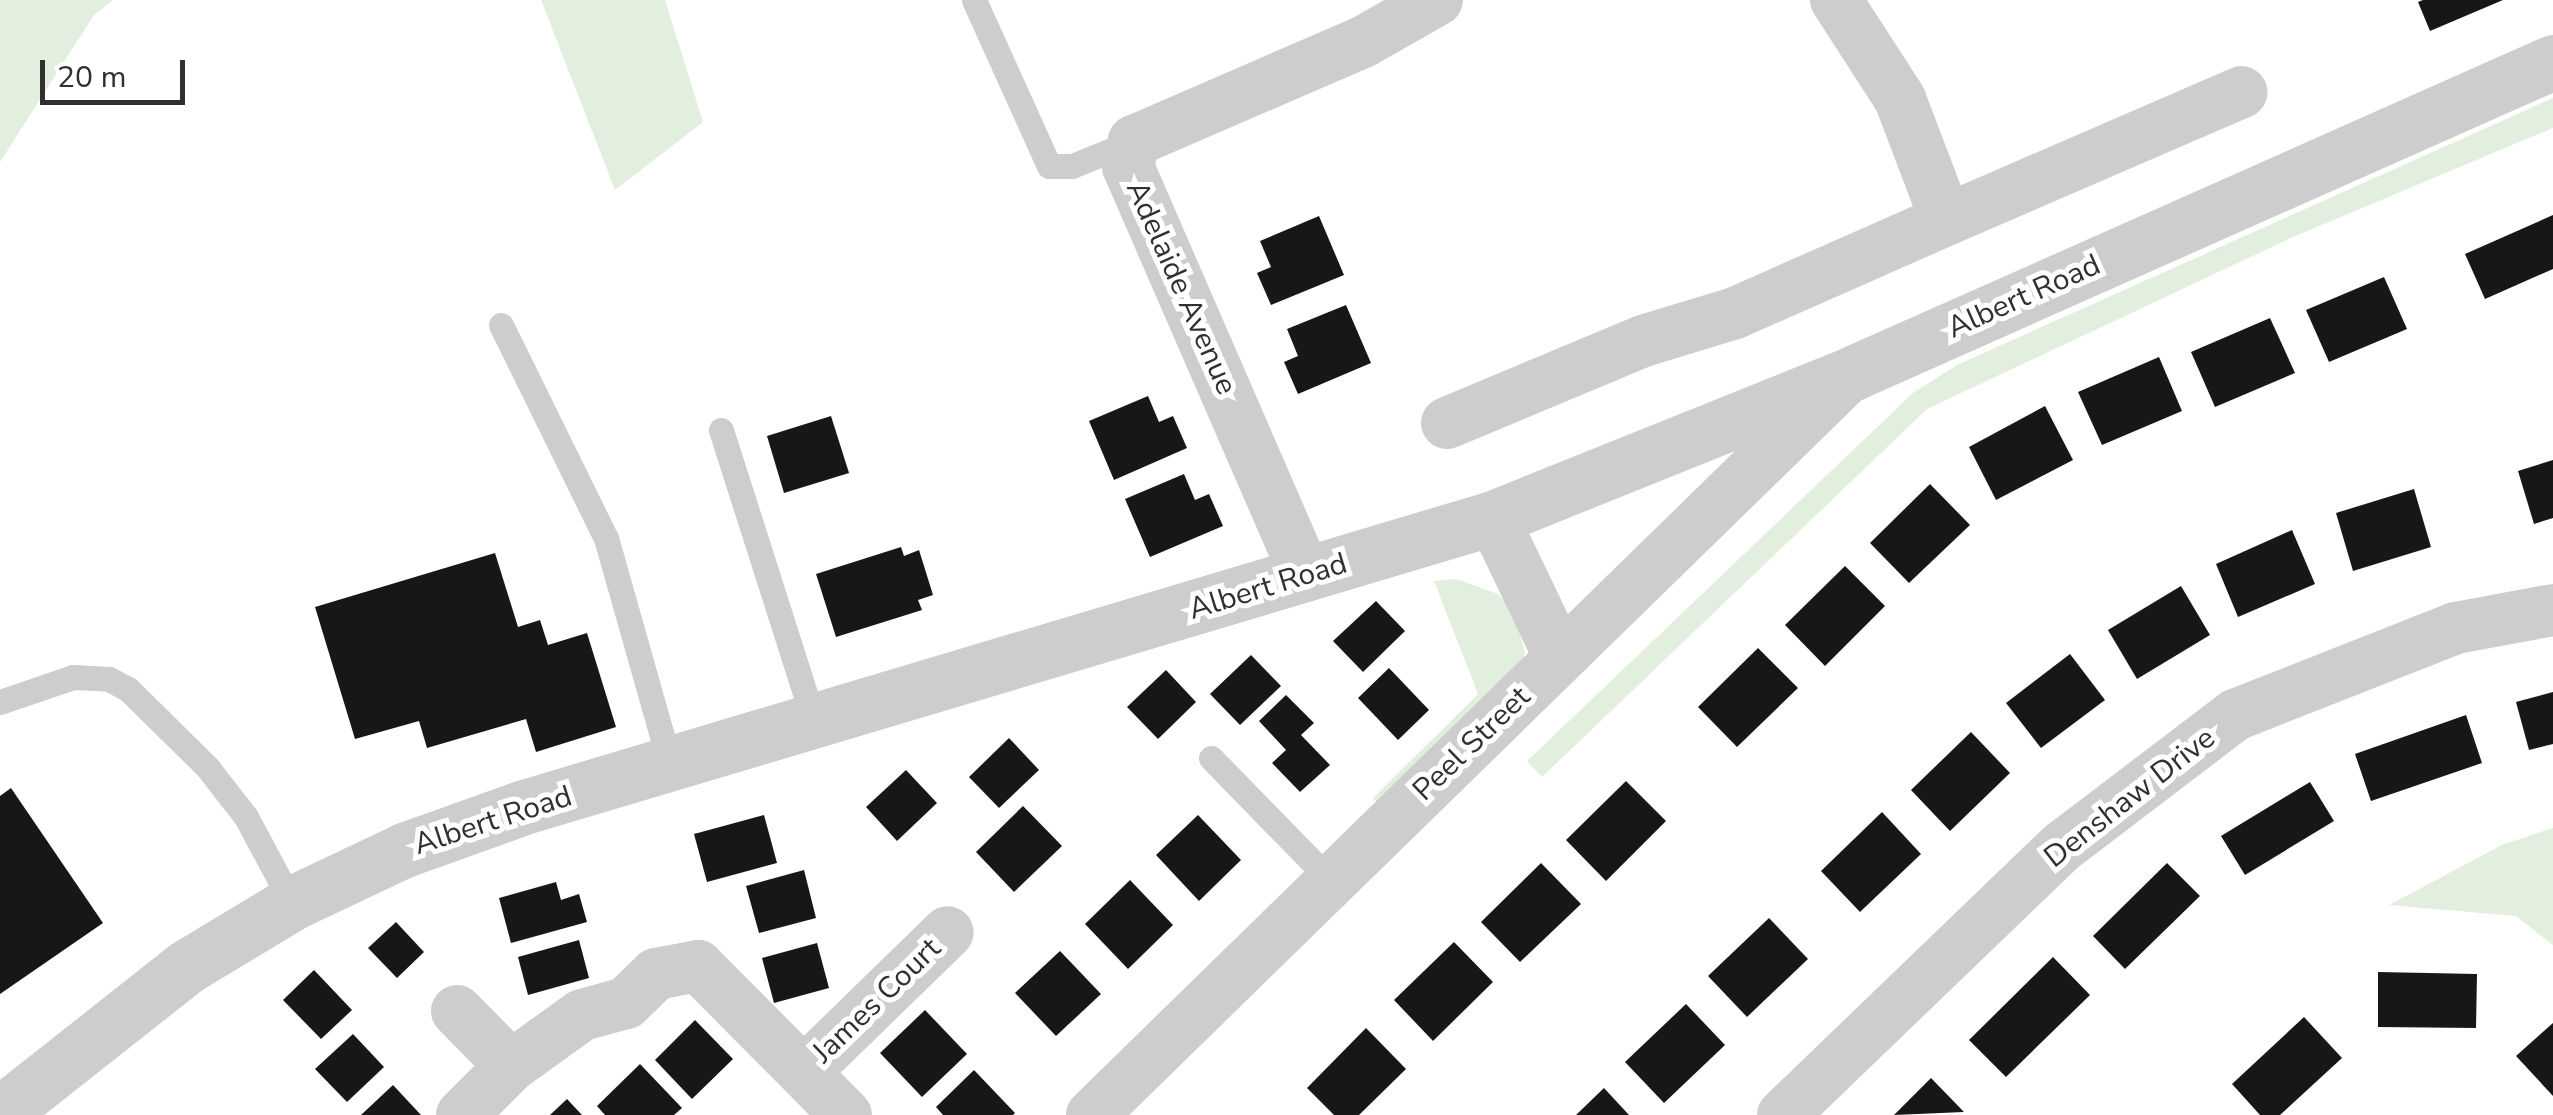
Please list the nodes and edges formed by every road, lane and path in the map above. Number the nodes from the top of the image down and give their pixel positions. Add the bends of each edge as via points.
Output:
1 (974, 0) edge
2 (1437, 0) edge
3 (1836, 0) edge
4 (1386, 13) edge
5 (2553, 62) edge
6 (2242, 92) dead end
7 (1134, 141) junction
8 (1946, 220) junction
9 (501, 324) dead end
10 (1853, 372) junction
11 (1447, 424) dead end
12 (721, 430) dead end
13 (1493, 518) junction
14 (1306, 576) junction
15 (2553, 610) edge
16 (1560, 658) junction
17 (0, 702) edge
18 (815, 725) junction
19 (1211, 758) dead end
20 (671, 767) junction
21 (1331, 881) junction
22 (292, 903) junction
23 (948, 932) dead end
24 (457, 1011) dead end
25 (511, 1066) junction
26 (806, 1071) junction
27 (0, 1114) edge
28 (462, 1115) edge
29 (846, 1115) edge
30 (1092, 1115) edge
31 (1783, 1115) edge

1 - 7 lane via 1048,166 1072,166
2 - 4 street, Adelaide Avenue
3 - 8 street via 1900,99
4 - 7 street, Adelaide Avenue
5 - 10 street, Albert Road
6 - 8 street
7 - 14 street, Adelaide Avenue via 1128,166
8 - 11 street via 1736,313 1642,341
9 - 20 lane via 606,538
10 - 13 street, Albert Road
10 - 16 street, Peel Street
12 - 18 lane
13 - 14 street, Albert Road
13 - 16 street
14 - 18 street, Albert Road
15 - 31 street, Denshaw Drive via 2456,628 2235,715 2063,846
16 - 21 street, Peel Street
17 - 22 lane via 73,677 109,679 128,689 208,768 246,817
18 - 20 street, Albert Road
19 - 21 lane
20 - 22 street, Albert Road via 421,844
21 - 30 street, Peel Street
22 - 27 street, Albert Road via 186,967
23 - 26 street, James Court
24 - 25 street
25 - 26 street via 582,1015 626,1003 656,974 698,966
25 - 28 street
26 - 29 street

